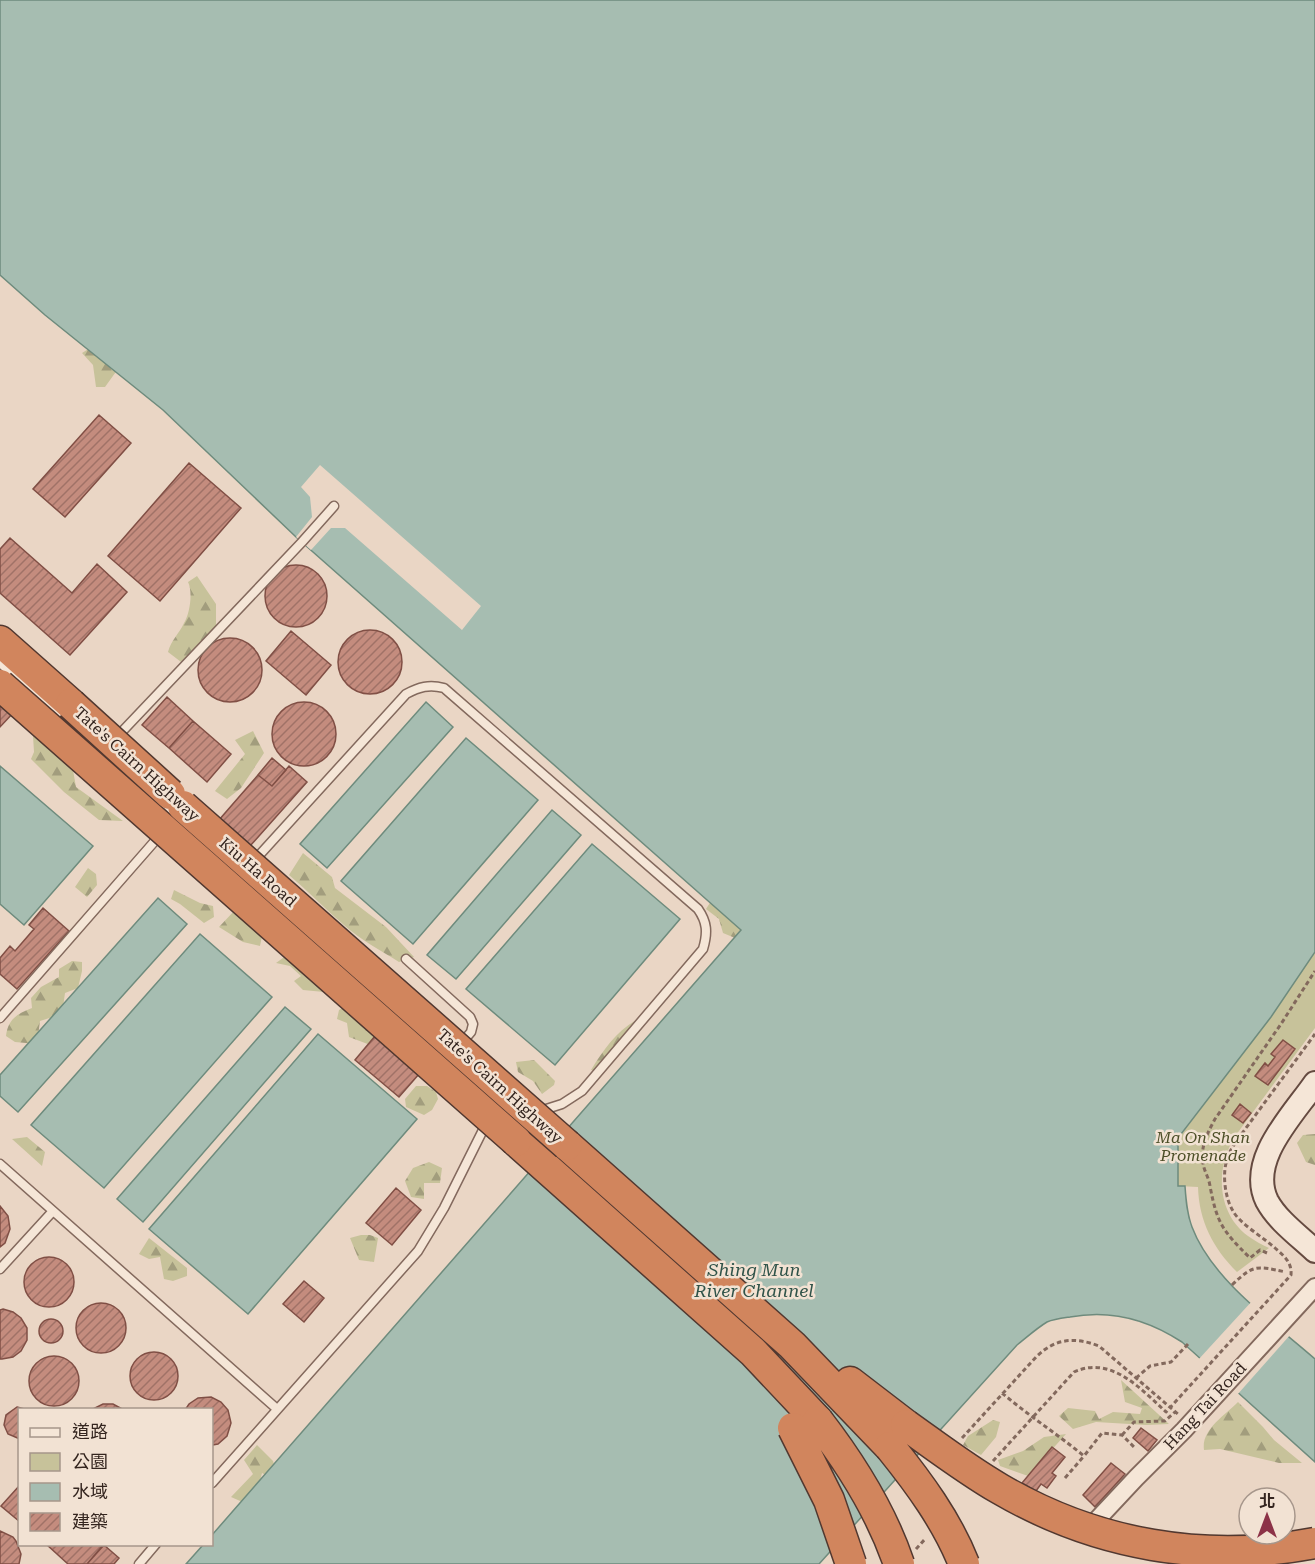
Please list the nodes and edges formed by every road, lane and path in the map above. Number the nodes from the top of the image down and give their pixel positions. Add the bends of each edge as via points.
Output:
1 (334, 506) dead end
2 (0, 640) edge
3 (0, 663) edge
4 (0, 685) edge
5 (102, 752) junction
6 (110, 759) dead end
7 (151, 796) dead end
8 (175, 818) junction
9 (191, 833) dead end
10 (240, 876) dead end
11 (406, 959) dead end
12 (1315, 971) edge
13 (0, 1018) edge
14 (448, 1059) dead end
15 (1315, 1083) edge
16 (510, 1108) dead end
17 (492, 1112) dead end
18 (0, 1164) edge
19 (53, 1211) junction
20 (1274, 1248) dead end
21 (1315, 1251) edge
22 (1267, 1253) dead end
23 (0, 1269) edge
24 (1286, 1272) dead end
25 (1232, 1285) dead end
26 (1315, 1287) edge
27 (769, 1325) junction
28 (723, 1326) junction
29 (1189, 1343) dead end
30 (1136, 1378) junction
31 (1002, 1393) junction
32 (1164, 1401) dead end
33 (1046, 1402) dead end
34 (277, 1409) junction
35 (1175, 1412) dead end
36 (1122, 1435) junction
37 (956, 1444) dead end
38 (1134, 1447) dead end
39 (1084, 1456) junction
40 (1065, 1478) dead end
41 (213, 1482) edge
42 (1093, 1524) dead end
43 (1315, 1543) edge
44 (155, 1546) edge
45 (139, 1564) edge
46 (851, 1564) edge
47 (900, 1564) edge
48 (964, 1564) edge

1 - 5 lane
2 - 27 highway, Tate's Cairn Highway, bridge
3 - 5 lane
4 - 28 highway, Tate's Cairn Highway, bridge
5 - 6 lane
7 - 8 lane
8 - 9 lane
8 - 13 lane
10 - 16 lane via 406,694 425,686 444,688 698,909 705,920 707,936 703,949 582,1091 542,1111
11 - 14 lane via 473,1024 471,1032
12 - 22 path via 1215,1119 1203,1149 1214,1209 1227,1236 1250,1258 1260,1250
15 - 21 street via 1270,1146 1261,1174 1268,1202 1276,1214
17 - 34 lane via 418,1251
18 - 19 lane
19 - 23 lane
19 - 34 lane
20 - 33 path, Hang Tai Road via 1286,1258 1291,1275 1166,1412 1134,1383 1091,1366 1074,1372
24 - 25 path via 1261,1267 1248,1270
26 - 42 street, Hang Tai Road
27 - 43 highway, bridge via 976,1475 1071,1524 1138,1544 1194,1552 1249,1552
27 - 48 highway, Tate's Cairn Highway, bridge via 890,1447 938,1513
28 - 46 highway, bridge via 800,1441 829,1500
28 - 47 highway, Tate's Cairn Highway, bridge via 810,1412 839,1449 861,1481
29 - 30 path via 1171,1362 1150,1366
30 - 31 path via 1099,1346 1061,1341 1046,1347
30 - 32 path
31 - 37 path
31 - 39 path
34 - 41 lane
35 - 36 path via 1165,1421 1134,1422
36 - 38 path
36 - 39 path via 1102,1433
39 - 40 path
44 - 45 lane

